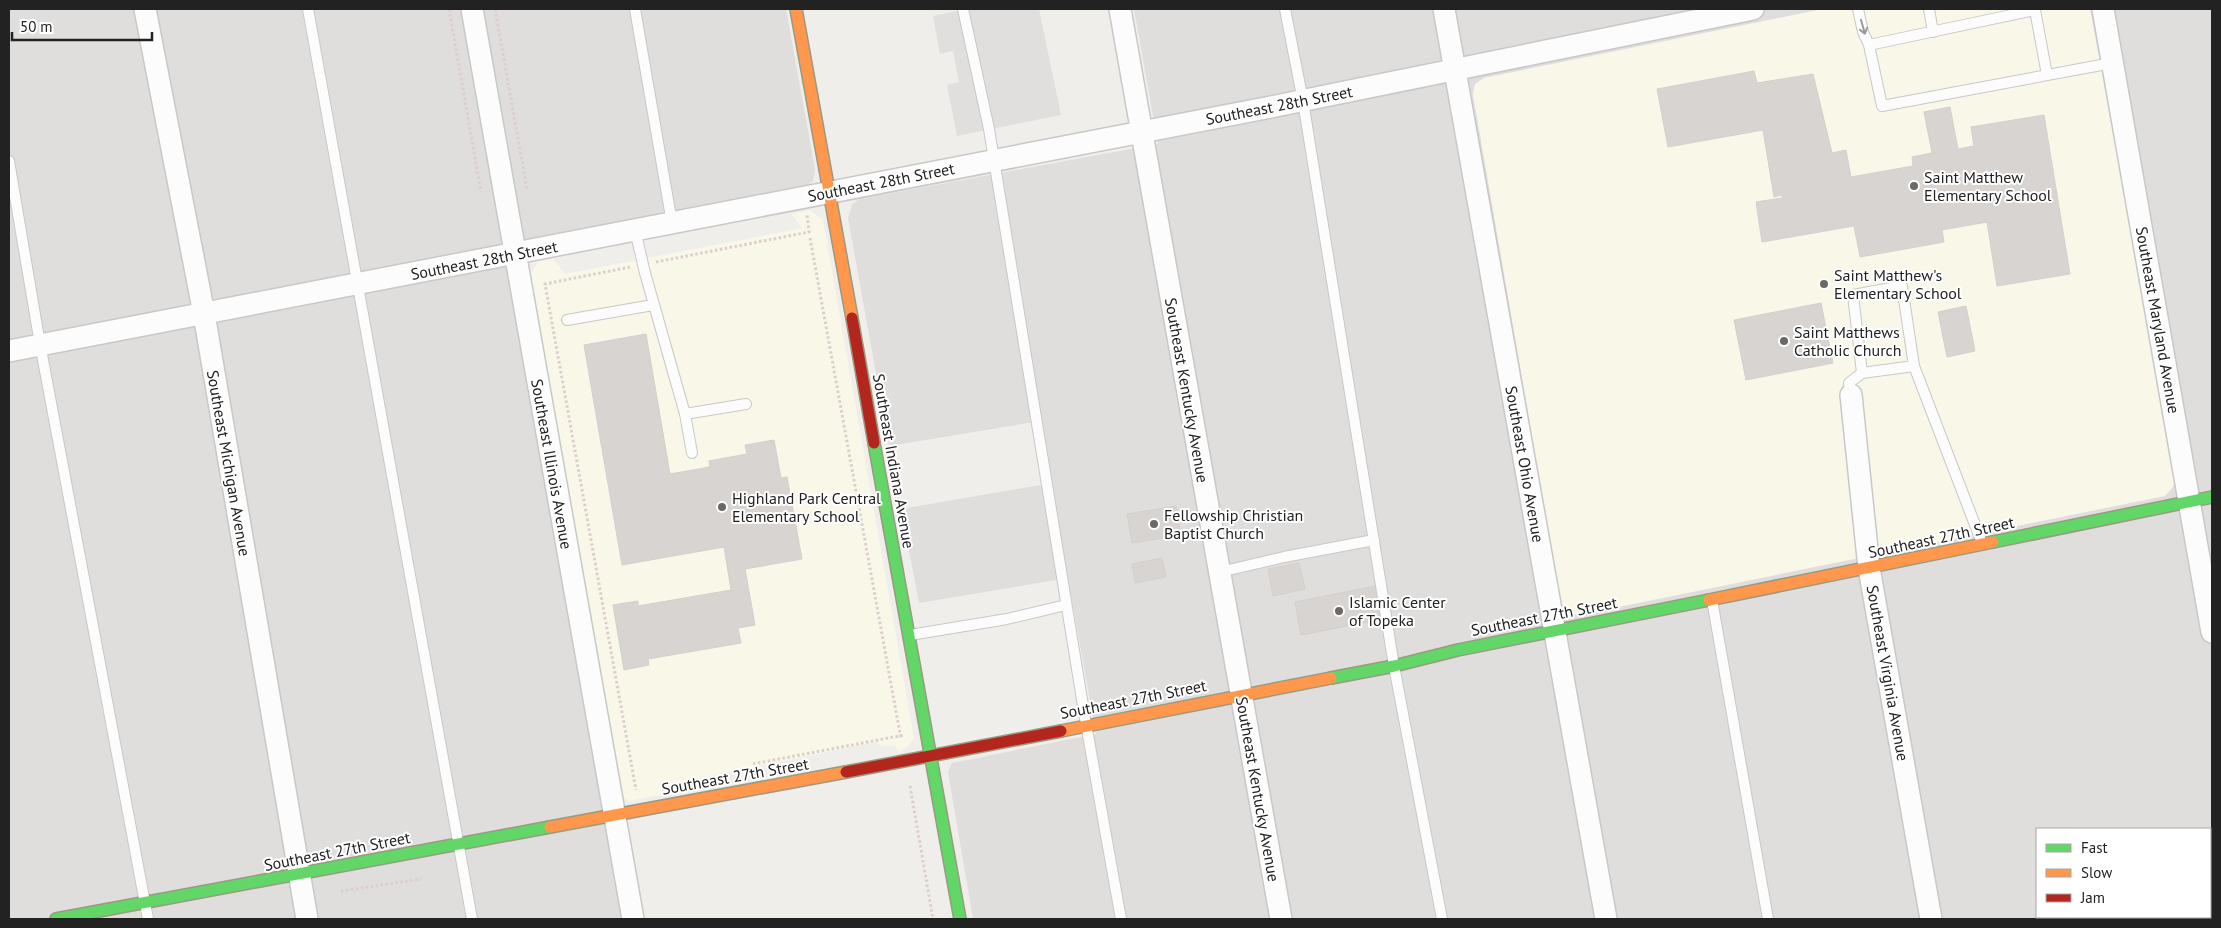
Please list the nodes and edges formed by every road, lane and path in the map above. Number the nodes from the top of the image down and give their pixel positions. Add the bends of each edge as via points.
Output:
1 (144, 9) edge
2 (308, 9) edge
3 (449, 9) edge
4 (472, 9) edge
5 (495, 9) edge
6 (635, 9) edge
7 (796, 9) edge
8 (963, 9) edge
9 (1120, 9) edge
10 (1285, 9) edge
11 (1444, 9) edge
12 (1753, 9) edge
13 (1858, 9) edge
14 (1928, 9) edge
15 (2103, 9) edge
16 (1933, 32) junction
17 (1870, 44) junction
18 (2112, 63) junction
19 (1455, 70) junction
20 (2047, 75) junction
21 (1303, 101) junction
22 (1141, 132) junction
23 (9, 161) edge
24 (993, 161) junction
25 (527, 189) dead end
26 (481, 192) dead end
27 (829, 192) junction
28 (804, 197) junction
29 (672, 223) junction
30 (635, 230) junction
31 (810, 238) dead end
32 (515, 254) junction
33 (643, 264) junction
34 (358, 284) junction
35 (653, 305) junction
36 (204, 314) junction
37 (567, 320) dead end
38 (40, 344) junction
39 (9, 351) edge
40 (1914, 366) junction
41 (1862, 373) junction
42 (1851, 395) joint
43 (746, 404) dead end
44 (685, 414) junction
45 (692, 453) dead end
46 (2212, 496) edge
47 (2189, 502) junction
48 (1374, 540) junction
49 (1983, 544) junction
50 (1869, 568) junction
51 (1220, 572) junction
52 (1712, 600) junction
53 (1066, 605) junction
54 (1555, 631) junction
55 (2212, 632) edge
56 (909, 636) junction
57 (1394, 666) junction
58 (1242, 695) junction
59 (1086, 724) junction
60 (901, 736) dead end
61 (932, 756) junction
62 (910, 786) dead end
63 (638, 810) junction
64 (615, 814) junction
65 (460, 844) junction
66 (300, 874) junction
67 (145, 903) junction
68 (56, 919) edge
69 (148, 919) edge
70 (307, 919) edge
71 (472, 919) edge
72 (633, 919) edge
73 (933, 919) edge
74 (960, 919) edge
75 (1121, 919) edge
76 (1281, 919) edge
77 (1442, 919) edge
78 (1606, 919) edge
79 (1768, 919) edge
80 (1931, 919) edge

1 - 36 street, Southeast Michigan Avenue
2 - 34 lane
3 - 26 path
4 - 32 street, Southeast Illinois Avenue
5 - 25 path
6 - 29 lane
7 - 27 street, Southeast Indiana Avenue
8 - 24 lane
9 - 22 street, Southeast Kentucky Avenue
10 - 21 lane
11 - 19 street, Southeast Ohio Avenue
12 - 19 street, Southeast 28th Street
13 -> 17 lane via 1863,32
14 - 16 lane
15 - 18 street, Southeast Maryland Avenue
16 - 17 lane
16 - 20 lane via 2034,10
17 - 20 lane via 1882,106
18 - 20 lane
18 - 47 street, Southeast Maryland Avenue
19 - 21 street, Southeast 28th Street
19 - 54 street, Southeast Ohio Avenue
21 - 22 street, Southeast 28th Street
21 - 48 lane
22 - 24 street, Southeast 28th Street
22 - 51 street, Southeast Kentucky Avenue
23 - 38 lane
24 - 27 street, Southeast 28th Street
24 - 53 lane
27 - 28 street, Southeast 28th Street
27 - 56 street, Southeast Indiana Avenue
28 - 29 street, Southeast 28th Street
28 - 33 path via 809,232
29 - 30 street, Southeast 28th Street
30 - 32 street, Southeast 28th Street
30 - 33 lane
31 - 60 path
32 - 34 street, Southeast 28th Street
32 - 64 street, Southeast Illinois Avenue
33 - 35 lane
33 - 63 path via 545,284
34 - 36 street, Southeast 28th Street
34 - 65 lane
35 - 37 lane
35 - 44 lane
36 - 38 street, Southeast 28th Street
36 - 66 street, Southeast Michigan Avenue
38 - 39 street, Southeast 28th Street
38 - 67 lane
40 - 41 lane
40 - 41 lane via 1902,286 1853,295
40 - 49 lane
41 - 42 lane via 1849,383
42 - 50 street, Southeast Virginia Avenue
43 - 44 lane
44 - 45 lane
46 - 47 street, Southeast 27th Street
47 - 49 street, Southeast 27th Street
47 - 55 street, Southeast Maryland Avenue
48 - 51 lane
48 - 57 lane
49 - 50 street, Southeast 27th Street
50 - 52 street, Southeast 27th Street
50 - 80 street, Southeast Virginia Avenue
51 - 58 street, Southeast Kentucky Avenue
52 - 54 street, Southeast 27th Street
52 - 79 lane
53 - 56 lane
53 - 59 lane
54 - 57 street, Southeast 27th Street
54 - 78 street, Southeast Ohio Avenue
56 - 61 street, Southeast Indiana Avenue
57 - 58 street, Southeast 27th Street
57 - 77 lane
58 - 59 street, Southeast 27th Street
58 - 76 street, Southeast Kentucky Avenue
59 - 61 street, Southeast 27th Street
59 - 75 lane
61 - 63 street, Southeast 27th Street
61 - 74 street, Southeast Indiana Avenue
62 - 73 path
63 - 64 street, Southeast 27th Street
64 - 65 street, Southeast 27th Street
64 - 72 street, Southeast Illinois Avenue
65 - 66 street, Southeast 27th Street
65 - 71 lane
66 - 67 street, Southeast 27th Street
66 - 70 street, Southeast Michigan Avenue
67 - 68 street, Southeast 27th Street
67 - 69 lane

